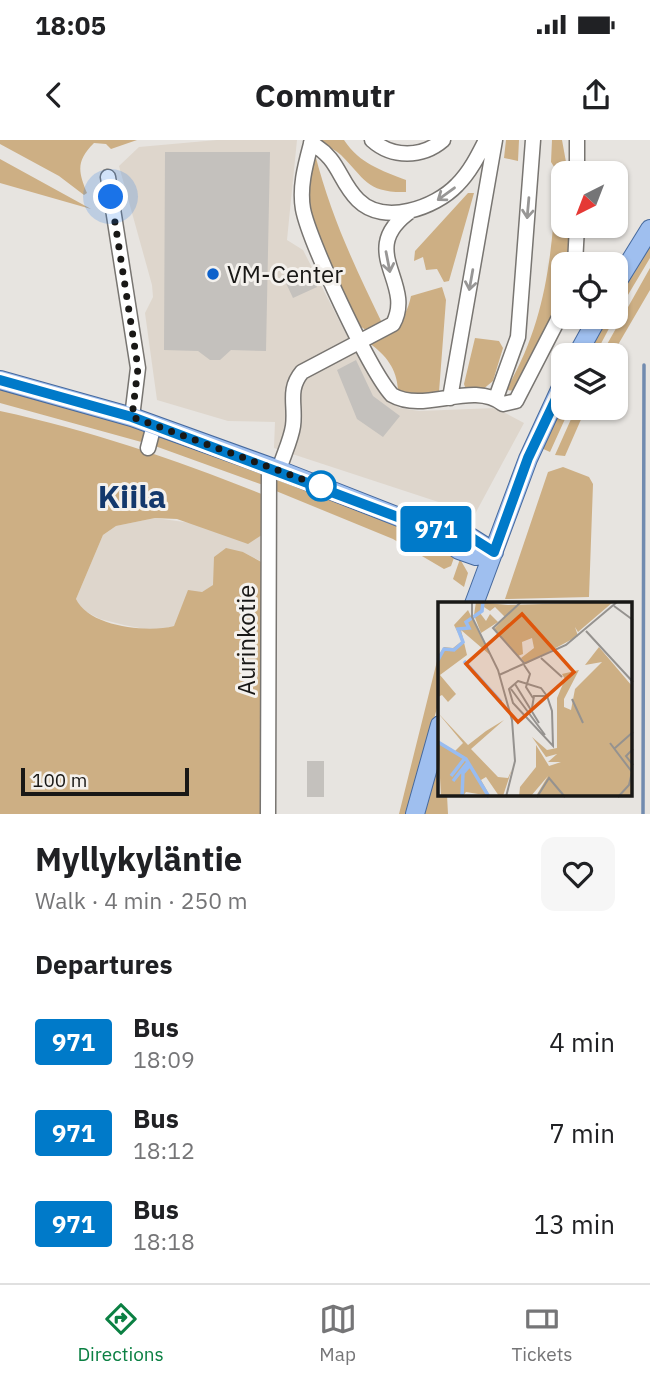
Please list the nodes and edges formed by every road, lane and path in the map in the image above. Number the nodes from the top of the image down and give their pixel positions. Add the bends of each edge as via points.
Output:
1 (372, 140) edge
2 (443, 140) edge
3 (486, 140) edge
4 (495, 140) edge
5 (534, 140) edge
6 (576, 140) edge
7 (315, 144) edge
8 (576, 161) edge
9 (108, 177) dead end
10 (412, 210) junction
11 (650, 229) edge
12 (628, 265) edge
13 (554, 329) edge
14 (360, 340) junction
15 (0, 380) edge
16 (450, 398) junction
17 (496, 398) junction
18 (551, 409) edge
19 (132, 417) junction
20 (154, 425) junction
21 (148, 448) dead end
22 (274, 468) junction
23 (494, 552) junction
24 (475, 602) edge
25 (438, 731) edge
26 (268, 814) edge
27 (415, 814) edge

1 - 2 street via 388,150 413,154
3 -> 10 street via 456,186 440,199
4 -> 16 street
5 -> 17 street via 518,337
6 - 8 street
7 - 10 street via 339,166 363,205 379,211
7 - 14 street via 303,181 306,222
9 - 19 street via 138,368
10 -> 14 street via 397,220 386,244 398,315 393,324
11 - 12 main road
13 - 17 street via 519,398 509,404
14 - 16 street via 392,395 411,402
14 - 22 street, Aurinkotie via 296,379 291,388 293,427
15 - 19 main road
16 - 17 street
18 - 23 main road
19 - 20 main road
20 - 21 street
20 - 22 main road
22 - 23 main road via 427,528 459,550 476,556
22 - 26 street, Aurinkotie
23 - 24 main road
25 - 27 main road

